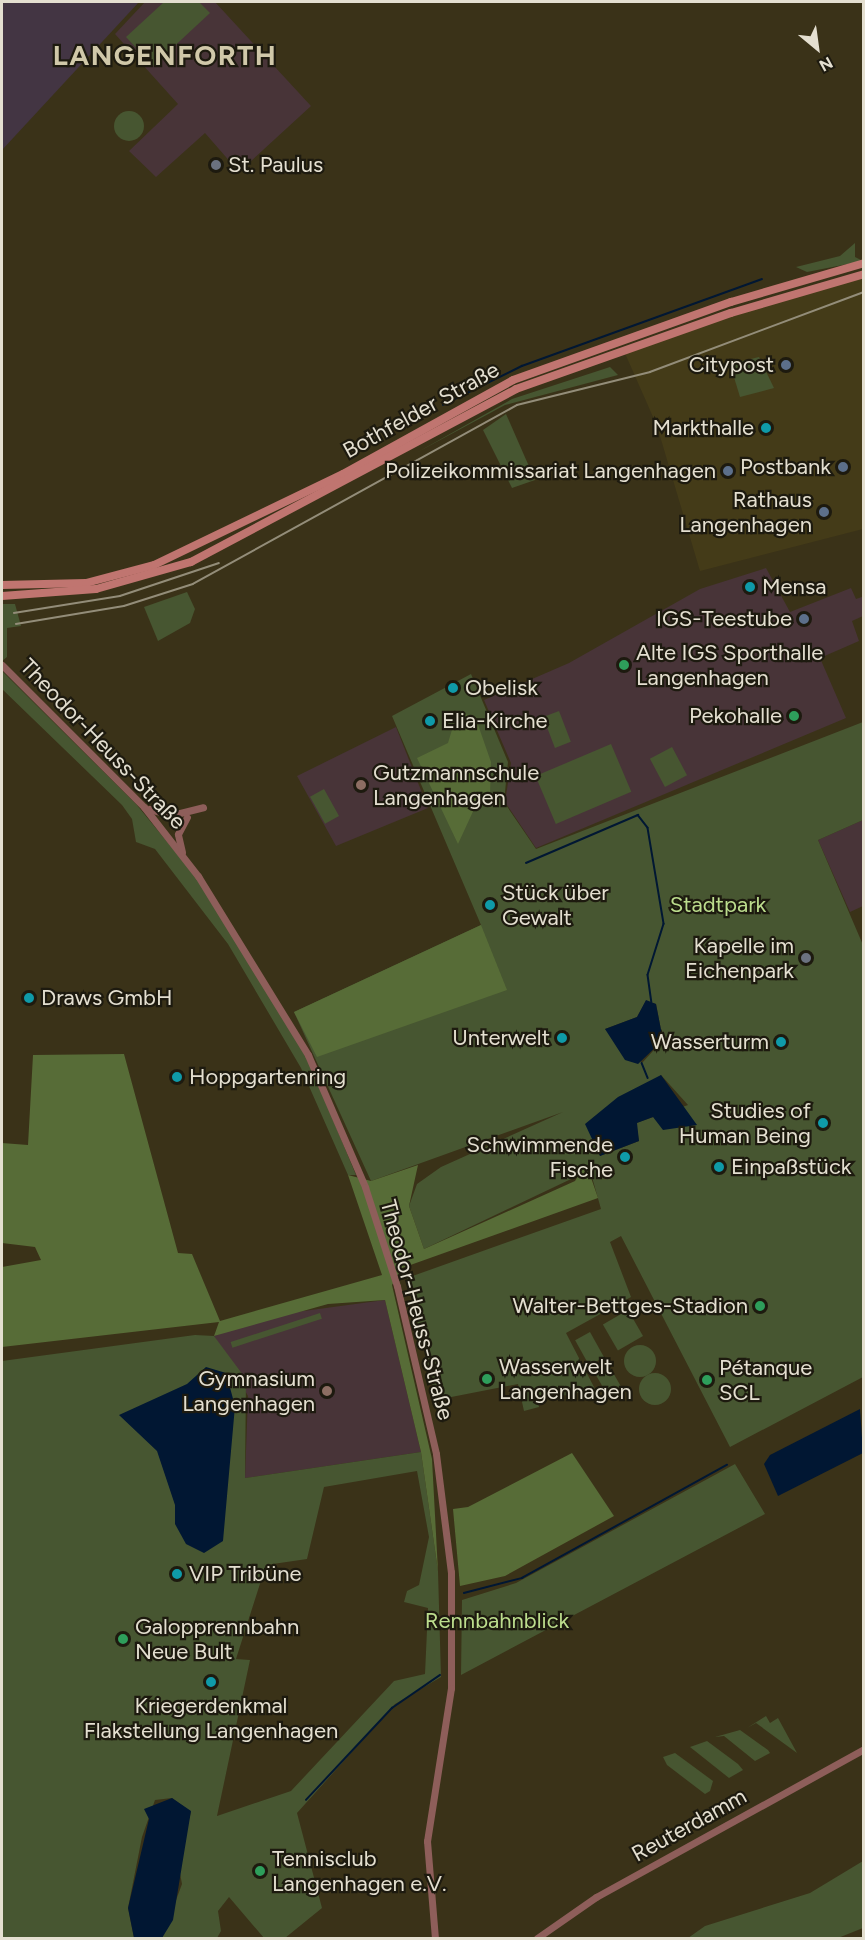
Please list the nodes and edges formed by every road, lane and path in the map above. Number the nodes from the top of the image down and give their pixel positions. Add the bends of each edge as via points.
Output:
1 (864, 263) edge
2 (864, 274) edge
3 (2, 585) edge
4 (2, 596) edge
5 (2, 664) edge
6 (144, 807) junction
7 (203, 807) dead end
8 (187, 817) dead end
9 (182, 854) junction
10 (864, 1749) edge
11 (435, 1938) edge
12 (537, 1938) edge

1 - 3 main road, Bothfelder Straße via 754,295 513,380 343,474 154,565 86,583
2 - 4 main road, Bothfelder Straße via 731,313 516,389 191,562 96,589
5 - 6 street, Theodor-Heuss-Straße
6 - 7 street via 166,815
6 - 9 street, Theodor-Heuss-Straße
8 - 9 street via 178,834
9 - 11 street, Theodor-Heuss-Straße via 260,969 320,1080 365,1187 411,1344 441,1478 455,1639 427,1841
10 - 12 street, Reuterdamm via 596,1897

